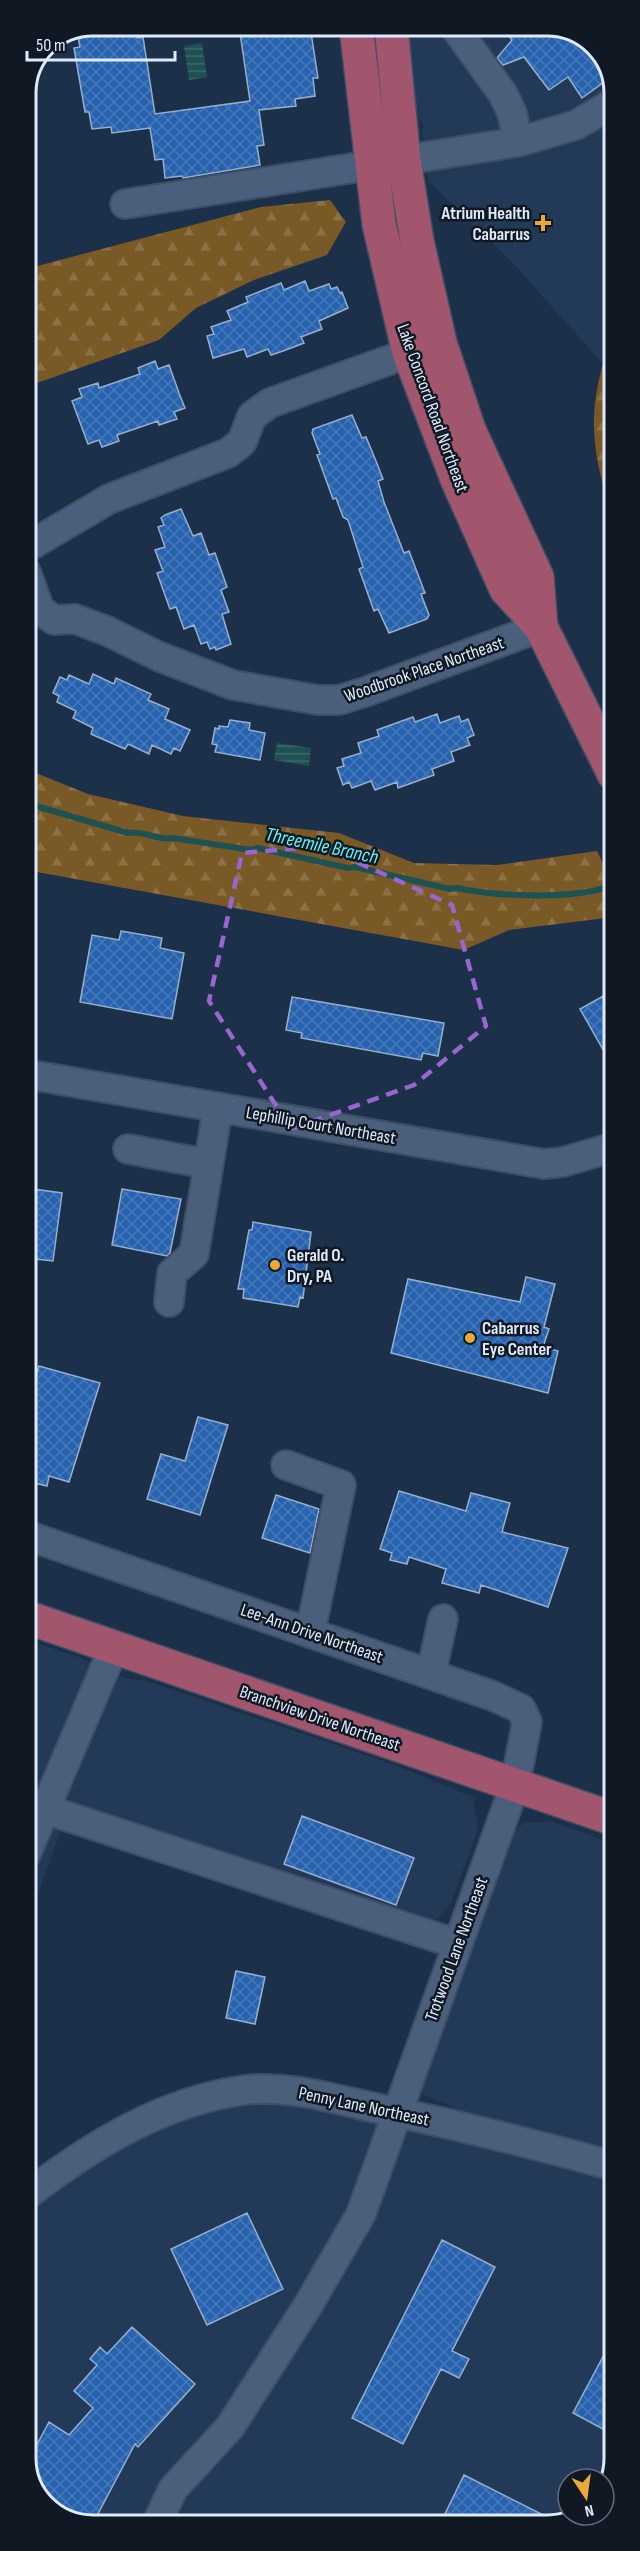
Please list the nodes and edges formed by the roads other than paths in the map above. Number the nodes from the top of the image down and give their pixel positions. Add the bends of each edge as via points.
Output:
1 (357, 36) edge
2 (392, 36) edge
3 (461, 36) edge
4 (604, 108) edge
5 (518, 142) junction
6 (404, 161) junction
7 (371, 166) junction
8 (125, 204) dead end
9 (409, 353) junction
10 (36, 543) edge
11 (36, 599) edge
12 (541, 627) junction
13 (604, 754) edge
14 (36, 1076) edge
15 (218, 1107) junction
16 (129, 1149) dead end
17 (604, 1150) edge
18 (208, 1164) junction
19 (169, 1302) dead end
20 (286, 1466) dead end
21 (36, 1539) edge
22 (443, 1619) dead end
23 (36, 1620) edge
24 (310, 1633) junction
25 (114, 1647) junction
26 (431, 1674) junction
27 (515, 1785) junction
28 (37, 1806) edge
29 (604, 1816) edge
30 (457, 1944) junction
31 (397, 2112) junction
32 (604, 2164) edge
33 (36, 2189) edge
34 (161, 2515) edge

1 - 7 main road, Lake Concord Road Northeast
2 - 6 main road, Lake Concord Road Northeast
3 - 5 street via 503,94
4 - 5 street via 576,125
5 - 6 street
6 - 7 street
6 - 12 main road, Lake Concord Road Northeast via 440,343 469,430 537,577
7 - 8 street
7 - 9 main road, Lake Concord Road Northeast via 387,266
9 - 10 street via 270,403 252,416 242,442 228,453 109,498
9 - 12 main road, Lake Concord Road Northeast via 457,479 506,589
11 - 12 street, Woodbrook Place Northeast via 40,610 54,620 75,619 233,686 318,700 339,700 365,692
12 - 13 main road, Lake Concord Road Northeast
14 - 15 street, Lephillip Court Northeast
15 - 17 street, Lephillip Court Northeast via 544,1164
15 - 18 street
16 - 18 street
18 - 19 street via 194,1254 172,1273
20 - 24 street via 341,1485
21 - 24 street, Lee-Ann Drive Northeast
22 - 26 street
23 - 25 main road, Branchview Drive Northeast
24 - 26 street, Lee-Ann Drive Northeast
25 - 27 main road, Branchview Drive Northeast
25 - 28 street
26 - 27 street, Lee-Ann Drive Northeast via 521,1709 527,1722
27 - 29 main road, Branchview Drive Northeast
27 - 30 street, Trotwood Lane Northeast
28 - 30 street
30 - 31 street, Trotwood Lane Northeast
31 - 32 street, Penny Lane Northeast
31 - 33 street, Penny Lane Northeast via 298,2091 247,2090 203,2098 163,2110 123,2130
31 - 34 street, Trotwood Lane Northeast via 361,2214 313,2297 230,2427 173,2489

